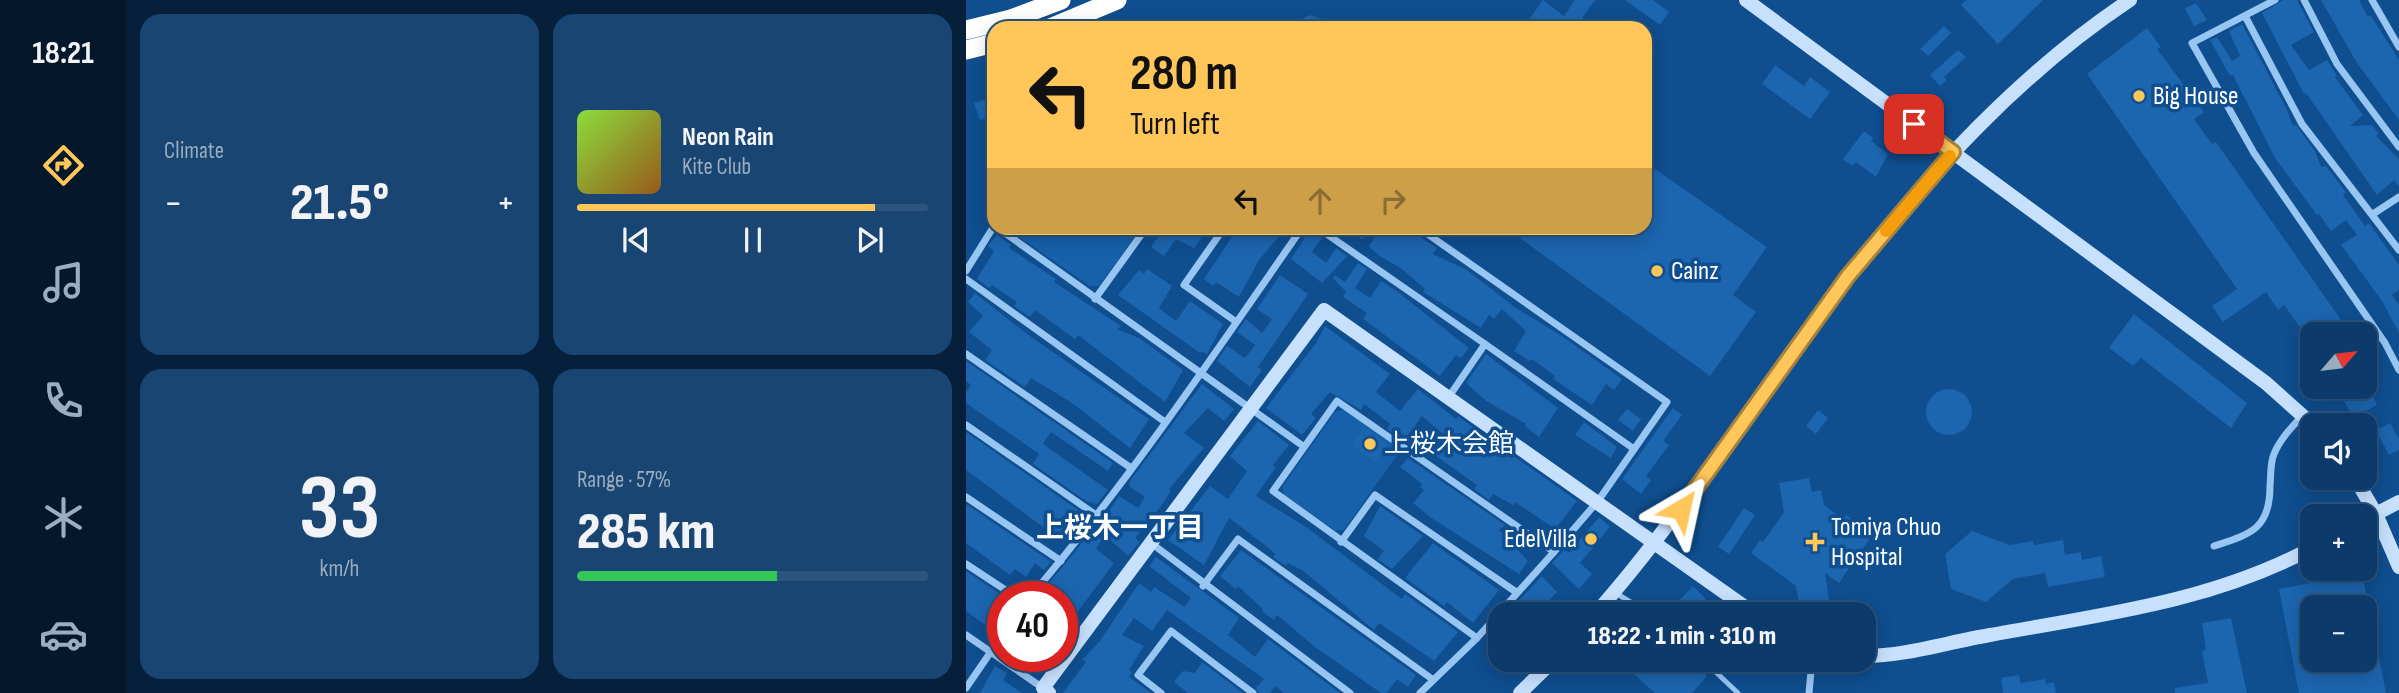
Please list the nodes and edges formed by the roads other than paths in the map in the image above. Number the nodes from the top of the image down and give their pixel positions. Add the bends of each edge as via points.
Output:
1 (1061, 0) edge
2 (1117, 0) edge
3 (1746, 0) edge
4 (2130, 0) edge
5 (2275, 0) edge
6 (2304, 0) edge
7 (2372, 0) edge
8 (2245, 16) junction
9 (1004, 21) edge
10 (1067, 21) edge
11 (987, 25) edge
12 (966, 30) edge
13 (987, 45) edge
14 (2399, 47) edge
15 (966, 50) edge
16 (2399, 147) edge
17 (1953, 152) junction
18 (2399, 197) edge
19 (2373, 214) junction
20 (991, 235) edge
21 (1007, 235) edge
22 (1141, 235) edge
23 (1219, 235) edge
24 (1297, 235) edge
25 (1328, 235) edge
26 (1429, 235) edge
27 (2399, 250) edge
28 (966, 271) edge
29 (966, 279) edge
30 (1095, 299) junction
31 (1235, 321) junction
32 (1485, 344) junction
33 (966, 354) edge
34 (2399, 370) edge
35 (1199, 373) junction
36 (1448, 398) junction
37 (1251, 408) junction
38 (2300, 413) edge
39 (1165, 422) junction
40 (966, 425) edge
41 (2300, 426) edge
42 (1303, 446) junction
43 (1634, 449) junction
44 (1131, 468) junction
45 (966, 497) edge
46 (1598, 500) junction
47 (2399, 502) edge
48 (2377, 513) edge
49 (1096, 515) junction
50 (2377, 529) edge
51 (1341, 542) junction
52 (1151, 543) junction
53 (1656, 544) junction
54 (2214, 546) dead end
55 (1554, 552) junction
56 (2300, 554) edge
57 (1061, 561) junction
58 (966, 564) edge
59 (2399, 567) edge
60 (992, 581) edge
61 (1044, 581) edge
62 (1203, 586) junction
63 (1516, 592) junction
64 (1614, 592) junction
65 (1605, 602) edge
66 (1630, 602) edge
67 (1738, 602) edge
68 (966, 635) edge
69 (1477, 638) junction
70 (987, 649) edge
71 (1876, 654) edge
72 (987, 656) edge
73 (1020, 672) edge
74 (1542, 672) edge
75 (1716, 672) edge
76 (1811, 672) edge
77 (1432, 679) junction
78 (966, 688) edge
79 (1046, 690) edge
80 (1161, 693) edge
81 (1253, 693) edge
82 (1350, 693) edge
83 (1420, 693) edge
84 (1520, 693) edge
85 (1738, 693) edge
86 (1809, 693) edge

1 - 9 highway
2 - 10 highway
3 - 17 street
4 - 17 street via 2062,49
5 - 8 street
6 - 16 street via 2337,64
7 - 14 street
8 - 19 street via 2302,124
8 - 34 street via 2192,43 2254,153
11 - 12 highway
13 - 15 highway
17 - 38 street via 2266,383
17 - 53 street via 1848,276
18 - 19 street
19 - 27 street
20 - 28 street
21 - 30 street
22 - 30 street
23 - 31 street via 1184,285
24 - 31 street
25 - 32 street
26 - 43 street via 1668,402
29 - 39 street
30 - 35 street
31 - 35 street
32 - 36 street
32 - 43 street
33 - 44 street
35 - 37 street
35 - 39 street
36 - 37 street via 1324,310
36 - 46 street
37 - 42 street
37 - 52 street
39 - 44 street
40 - 49 street
41 - 54 street via 2284,437 2273,456 2266,517 2255,530
42 - 51 street via 1273,491
42 - 55 street via 1337,401
43 - 46 street
44 - 49 street
45 - 57 street
46 - 53 street
46 - 55 street
47 - 48 street
49 - 57 street
50 - 59 street
51 - 63 street via 1375,495
51 - 69 street
52 - 62 street
52 - 79 street
53 - 64 street
53 - 67 street
55 - 63 street
56 - 71 street via 2241,581 2183,599
57 - 61 street
58 - 60 street
62 - 77 street via 1238,539
62 - 82 street
63 - 69 street
64 - 65 street
64 - 66 lane
68 - 70 street
69 - 77 street
72 - 78 street
73 - 79 street
74 - 84 street
75 - 85 lane
76 - 86 street
77 - 83 street
80 - 81 street via 1138,675 1171,631

